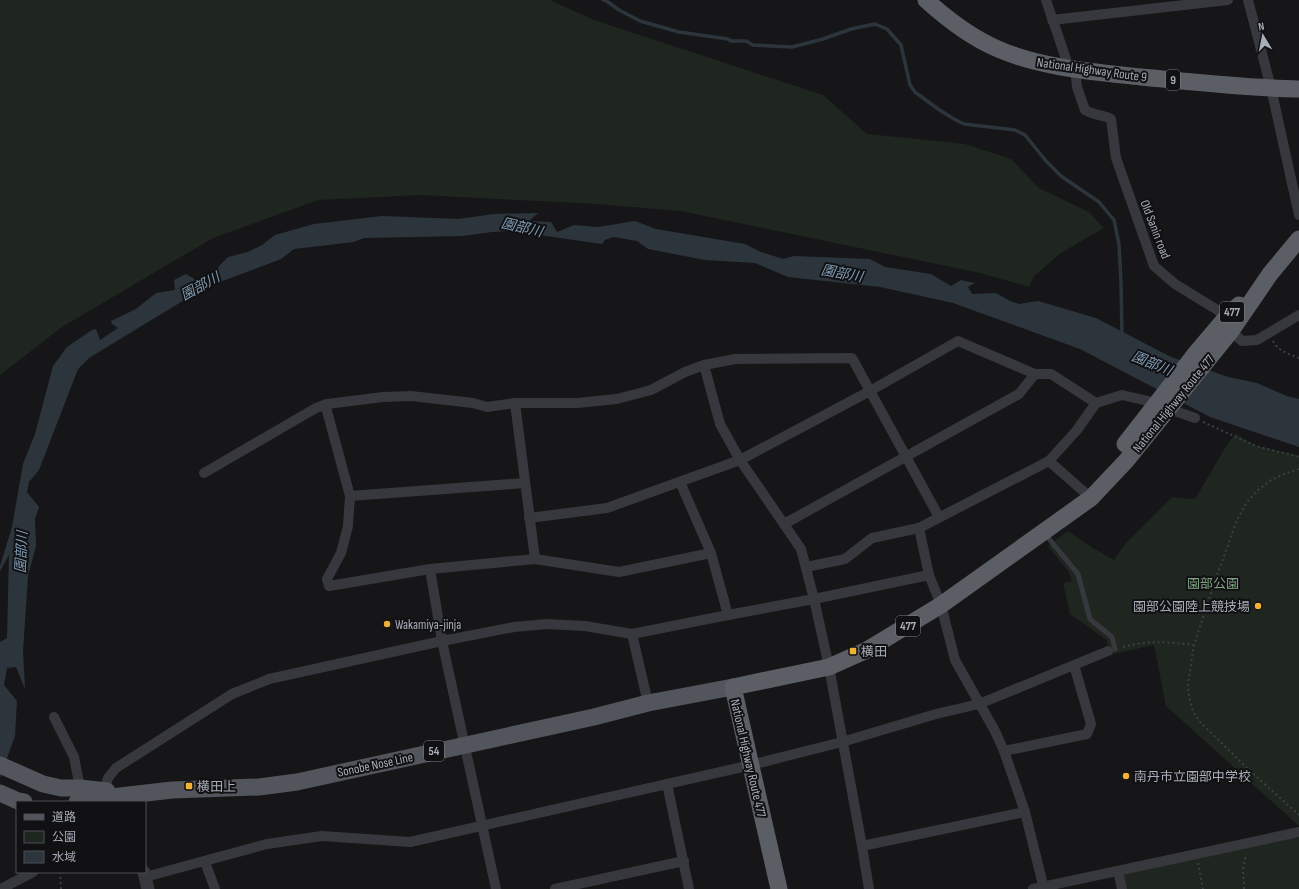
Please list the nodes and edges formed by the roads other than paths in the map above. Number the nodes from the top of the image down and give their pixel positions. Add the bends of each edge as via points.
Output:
1 (926, 0) edge
2 (1046, 0) edge
3 (1228, 0) edge
4 (1248, 0) edge
5 (1052, 20) junction
6 (1071, 68) junction
7 (1271, 88) junction
8 (1299, 89) edge
9 (1299, 215) edge
10 (1299, 240) edge
11 (1299, 315) edge
12 (1228, 325) junction
13 (704, 365) junction
14 (1035, 374) junction
15 (870, 391) junction
16 (516, 403) junction
17 (1096, 403) junction
18 (1165, 403) junction
19 (327, 404) junction
20 (1195, 418) road end
21 (906, 456) junction
22 (740, 460) junction
23 (1049, 461) junction
24 (204, 473) dead end
25 (680, 482) junction
26 (525, 483) junction
27 (350, 496) junction
28 (1088, 496) junction
29 (939, 517) junction
30 (529, 518) junction
31 (784, 524) junction
32 (919, 528) junction
33 (1043, 532) junction
34 (710, 552) junction
35 (535, 559) junction
36 (806, 566) junction
37 (430, 569) junction
38 (929, 575) junction
39 (814, 599) junction
40 (941, 605) junction
41 (728, 615) junction
42 (632, 634) junction
43 (442, 641) junction
44 (1112, 650) joint
45 (1074, 665) junction
46 (829, 667) junction
47 (733, 687) junction
48 (648, 703) junction
49 (979, 704) junction
50 (54, 717) dead end
51 (842, 742) junction
52 (464, 744) junction
53 (1004, 751) junction
54 (0, 765) edge
55 (751, 765) junction
56 (667, 784) junction
57 (0, 793) edge
58 (103, 794) junction
59 (79, 795) edge
60 (132, 798) edge
61 (21, 801) edge
62 (1026, 812) junction
63 (481, 825) junction
64 (1299, 832) edge
65 (862, 846) junction
66 (684, 861) junction
67 (205, 862) junction
68 (1118, 871) junction
69 (31, 873) edge
70 (146, 879) edge
71 (1044, 888) edge
72 (1, 889) edge
73 (215, 889) edge
74 (496, 889) edge
75 (555, 889) edge
76 (689, 889) edge
77 (779, 889) edge
78 (869, 889) edge
79 (1033, 889) edge
80 (1122, 889) edge

1 - 6 highway, National Highway Route 9 / 9 via 969,34 998,49 1030,60
2 - 5 street, Old Sanin road
3 - 5 street
4 - 7 street
5 - 6 street, Old Sanin road
6 - 7 highway, National Highway Route 9 / 9 via 1220,85
6 - 12 street, Old Sanin road via 1085,110 1111,119 1116,158 1154,266 1175,284 1219,312
7 - 8 highway, National Highway Route 9 / 9
7 - 9 street
10 - 12 highway, National Highway Route 477 / 477
11 - 12 street, Old Sanin road via 1257,340 1242,341
12 - 18 highway, National Highway Route 477 / 477
13 - 15 street via 735,359 852,358
13 - 16 street via 651,390 617,399 577,403
13 - 22 street via 720,424
14 - 15 street via 958,341
14 - 17 street via 1052,374
14 - 21 street via 1019,394
15 - 21 street
15 - 22 street
16 - 19 street via 487,407 473,402 411,396
16 - 26 street
17 - 18 street via 1122,395
17 - 23 street via 1077,430
18 - 20 street
18 - 28 highway, National Highway Route 477 / 477 via 1102,474
19 - 24 street
19 - 27 street via 326,411
21 - 29 street
21 - 31 street
22 - 25 street
22 - 31 street
23 - 28 street
23 - 29 street
25 - 30 street via 607,508
25 - 34 street
26 - 27 street
26 - 30 street
27 - 37 street via 348,526 341,552 327,579 329,586
28 - 33 highway, National Highway Route 477 / 477
29 - 32 street
30 - 35 street
31 - 36 street via 801,549
32 - 36 street via 872,538 845,560
32 - 38 street
33 - 40 highway, National Highway Route 477 / 477
33 - 44 lane via 1078,574 1090,619 1112,637
34 - 35 street via 619,572
34 - 41 street
35 - 37 street
36 - 39 street
37 - 43 street
38 - 39 street
38 - 40 street
39 - 41 street
39 - 46 street
40 - 46 highway, National Highway Route 477 / 477 via 867,650
40 - 49 street via 955,660
41 - 42 street
42 - 43 street via 585,626 547,624 514,627
42 - 48 street
43 - 52 street
43 - 58 street via 269,680 232,694 116,768 108,778
44 - 45 street
45 - 49 street
45 - 53 street via 1091,724 1087,734
46 - 47 highway, National Highway Route 477 / 477
46 - 51 street
47 - 48 main road, Sonobe Nose Line / 54
47 - 55 highway, National Highway Route 477
48 - 52 main road, Sonobe Nose Line / 54
49 - 51 street
49 - 53 street
50 - 59 street via 74,757
51 - 55 street
51 - 65 street
52 - 60 main road, Sonobe Nose Line / 54 via 297,782 259,787 172,790
52 - 63 street
53 - 62 street
54 - 59 main road, Sonobe Nose Line / 54 via 43,784
55 - 56 street
55 - 77 highway, National Highway Route 477
56 - 63 street
56 - 66 street
57 - 61 main road
58 - 59 main road, Sonobe Nose Line / 54
58 - 60 main road, Sonobe Nose Line / 54
62 - 65 street
62 - 71 street
63 - 67 street via 410,842 322,836 267,844
63 - 74 street
64 - 68 street
65 - 78 street
66 - 75 street
66 - 76 street
67 - 70 street
67 - 73 street
68 - 71 street
68 - 80 street
69 - 72 street
71 - 79 street

